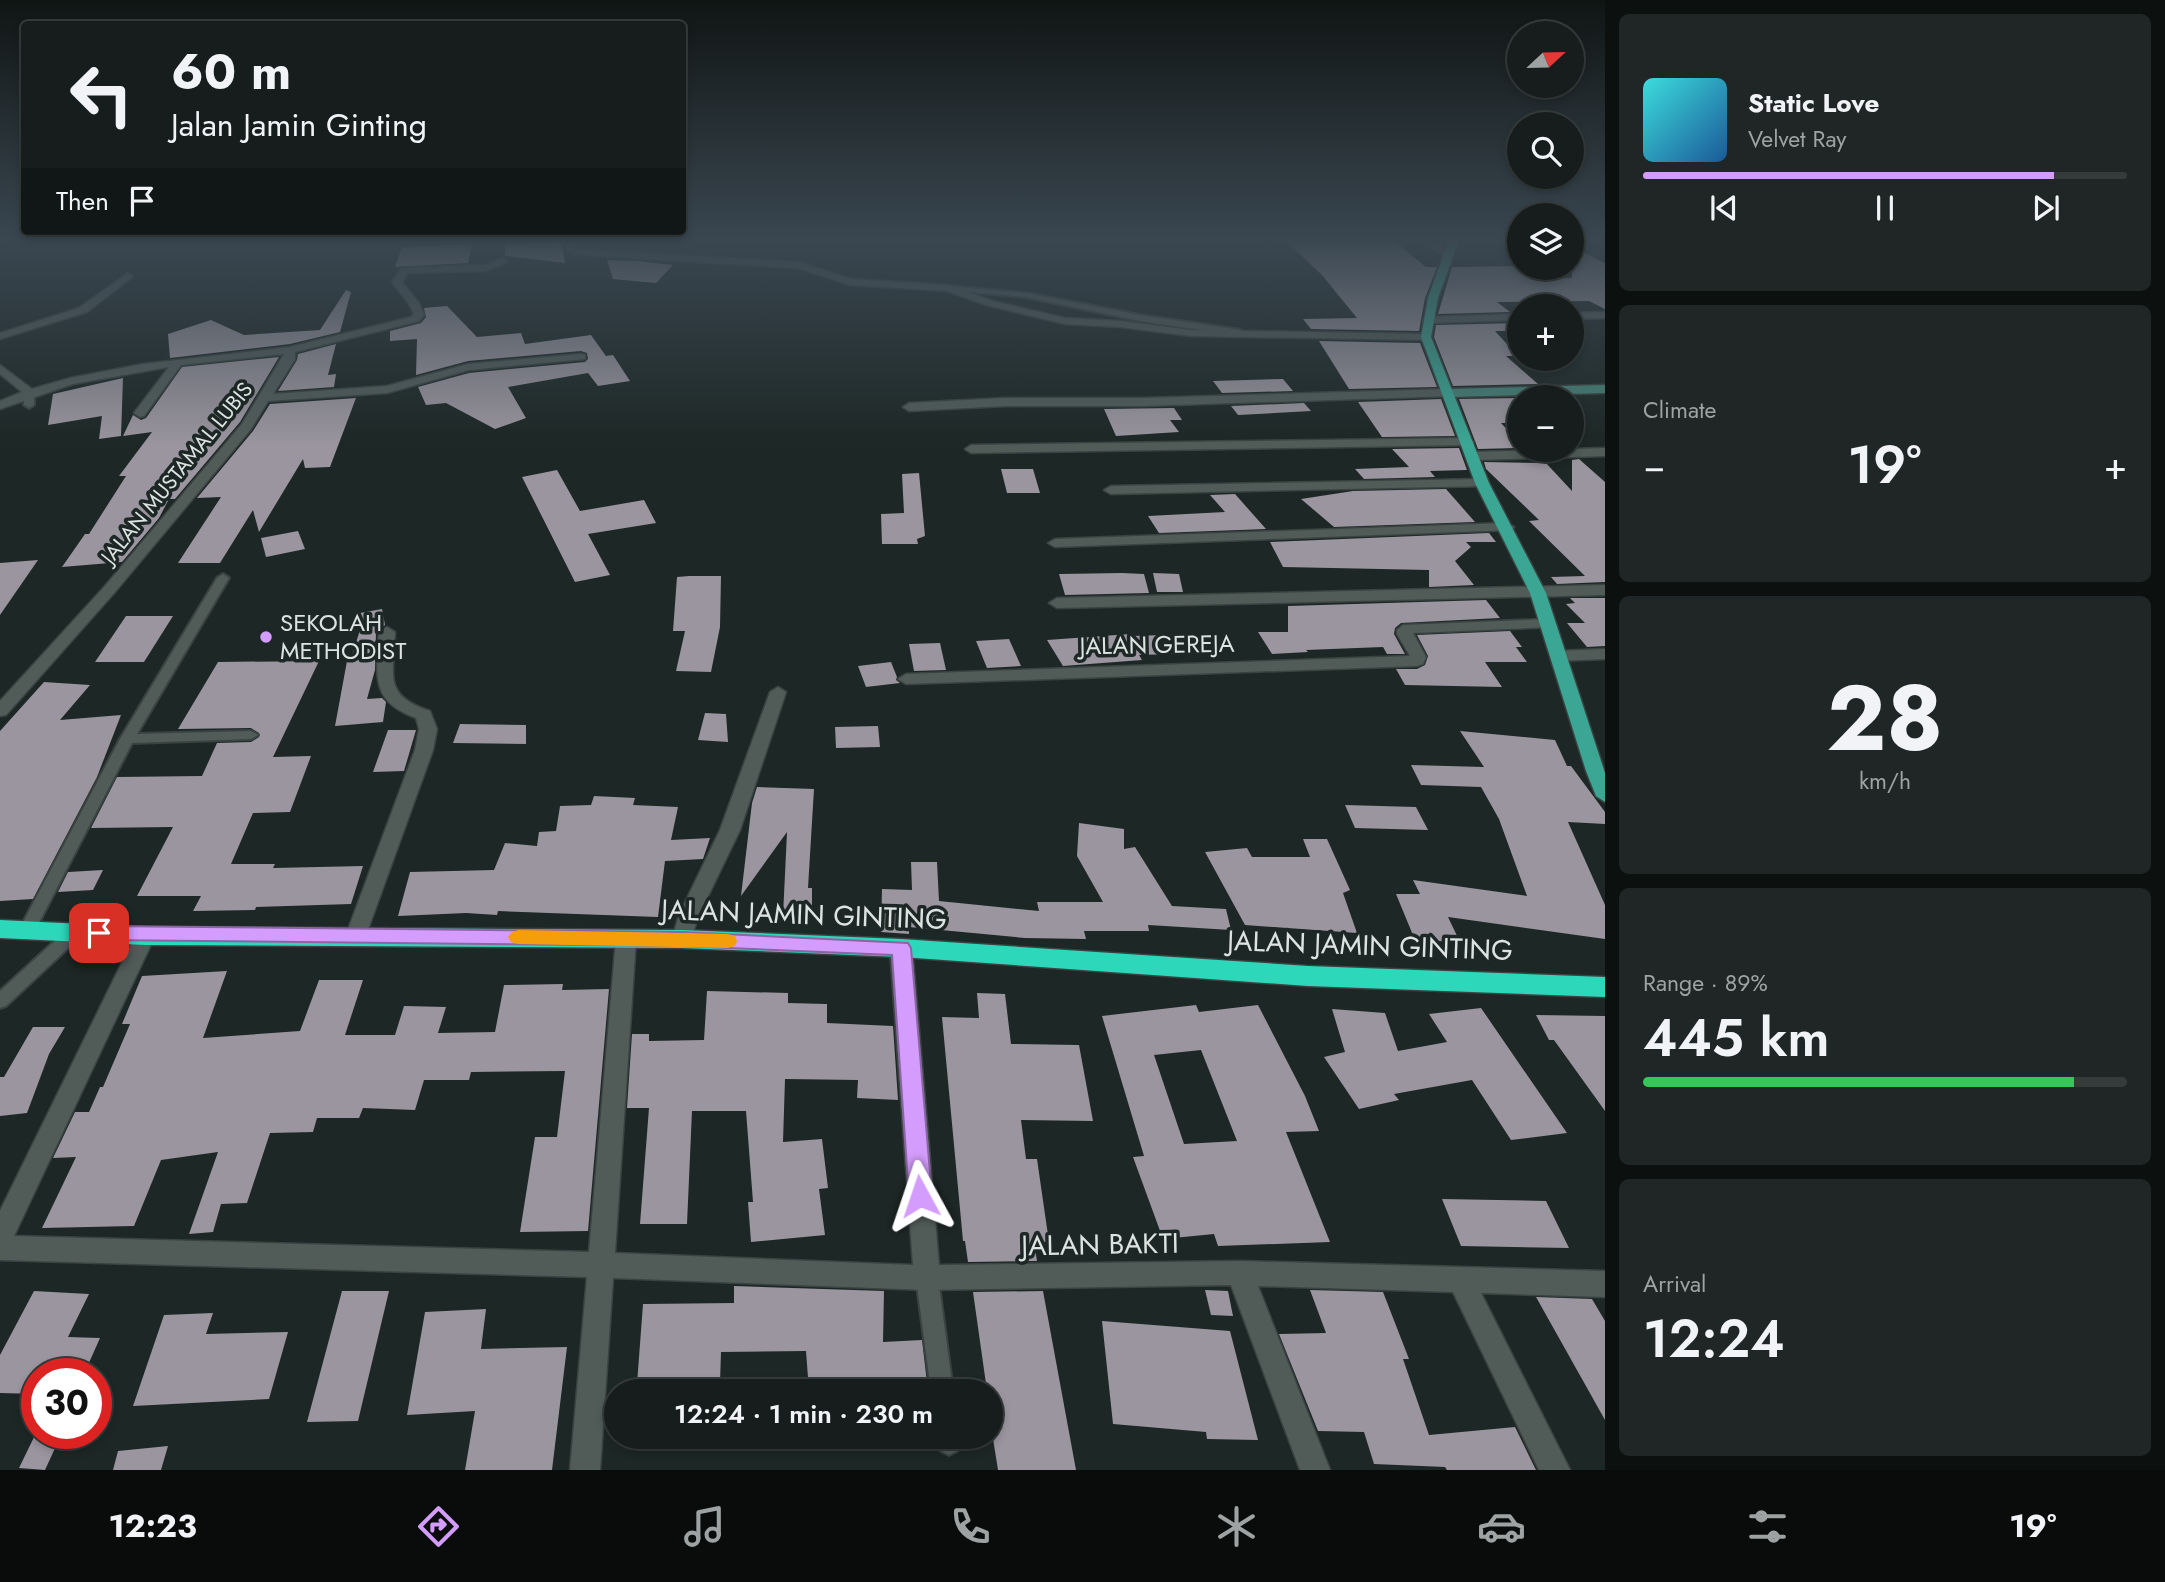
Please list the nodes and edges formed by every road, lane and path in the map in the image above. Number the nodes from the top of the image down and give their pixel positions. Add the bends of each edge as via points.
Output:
1 (85, 309) edge
2 (416, 309) edge
3 (1013, 309) edge
4 (1092, 309) edge
5 (1431, 309) edge
6 (1605, 315) edge
7 (1584, 316) edge
8 (1507, 317) edge
9 (1428, 320) junction
10 (1241, 333) junction
11 (0, 336) edge
12 (1426, 337) junction
13 (290, 351) junction
14 (581, 357) dead end
15 (178, 362) junction
16 (0, 368) edge
17 (1605, 389) edge
18 (1448, 393) junction
19 (267, 398) junction
20 (29, 399) junction
21 (0, 405) edge
22 (909, 407) dead end
23 (140, 414) dead end
24 (971, 449) dead end
25 (1470, 449) junction
26 (1605, 452) edge
27 (1482, 483) junction
28 (1111, 490) dead end
29 (1507, 527) junction
30 (1055, 543) dead end
31 (223, 578) dead end
32 (1605, 590) edge
33 (1538, 593) junction
34 (1057, 603) dead end
35 (1547, 624) junction
36 (387, 632) dead end
37 (1605, 654) edge
38 (1558, 656) junction
39 (905, 678) dead end
40 (778, 692) dead end
41 (0, 711) edge
42 (251, 735) dead end
43 (127, 739) junction
44 (1605, 796) edge
45 (0, 929) edge
46 (27, 930) junction
47 (75, 932) junction
48 (356, 935) junction
49 (145, 936) junction
50 (626, 939) junction
51 (682, 939) junction
52 (901, 948) junction
53 (1605, 987) edge
54 (0, 1001) edge
55 (0, 1238) edge
56 (0, 1248) edge
57 (600, 1265) junction
58 (1240, 1273) junction
59 (927, 1279) junction
60 (1461, 1280) junction
61 (1605, 1284) edge
62 (940, 1379) edge
63 (585, 1470) edge
64 (1315, 1470) edge
65 (1555, 1470) edge

1 - 11 street
2 - 13 street via 419,316 415,319
3 - 10 street via 1065,321
4 - 10 lane
5 - 9 main road
6 - 7 street
8 - 9 street
9 - 12 main road
10 - 12 street
12 - 18 main road
13 - 15 street, JALAN MUSTAMAL LUBIS
13 - 19 street, JALAN MUSTAMAL LUBIS
14 - 19 street via 468,367 387,389
15 - 20 street, JALAN MUSTAMAL LUBIS via 105,373
15 - 23 street
16 - 20 street
17 - 18 street
18 - 22 street via 1005,401
18 - 25 main road
19 - 41 street, JALAN MUSTAMAL LUBIS via 110,589
20 - 21 street, JALAN MUSTAMAL LUBIS
24 - 25 street
25 - 26 street
25 - 27 main road
27 - 28 street
27 - 29 main road
29 - 30 street
29 - 33 main road
31 - 43 lane
32 - 33 street
33 - 34 street
33 - 35 main road
35 - 38 main road
35 - 39 street, JALAN GEREJA via 1409,628 1405,635 1414,660
36 - 48 street via 390,694 397,703 424,715 428,729
37 - 38 street
38 - 44 main road
40 - 51 street via 730,830
42 - 43 lane
43 - 46 lane
45 - 46 highway, JALAN JAMIN GINTING
46 - 47 highway, JALAN JAMIN GINTING
47 - 49 highway, JALAN JAMIN GINTING
47 - 54 lane
48 - 49 highway, JALAN JAMIN GINTING
48 - 50 highway, JALAN JAMIN GINTING
49 - 55 street
50 - 51 highway, JALAN JAMIN GINTING
50 - 57 street
51 - 52 highway, JALAN JAMIN GINTING
52 - 53 highway, JALAN JAMIN GINTING via 1308,976
52 - 59 street
56 - 57 street, JALAN BAKTI
57 - 59 street, JALAN BAKTI
57 - 63 street
58 - 59 street, JALAN BAKTI
58 - 60 street, JALAN BAKTI
58 - 64 street
59 - 62 lane
60 - 61 street, JALAN BAKTI
60 - 65 street

